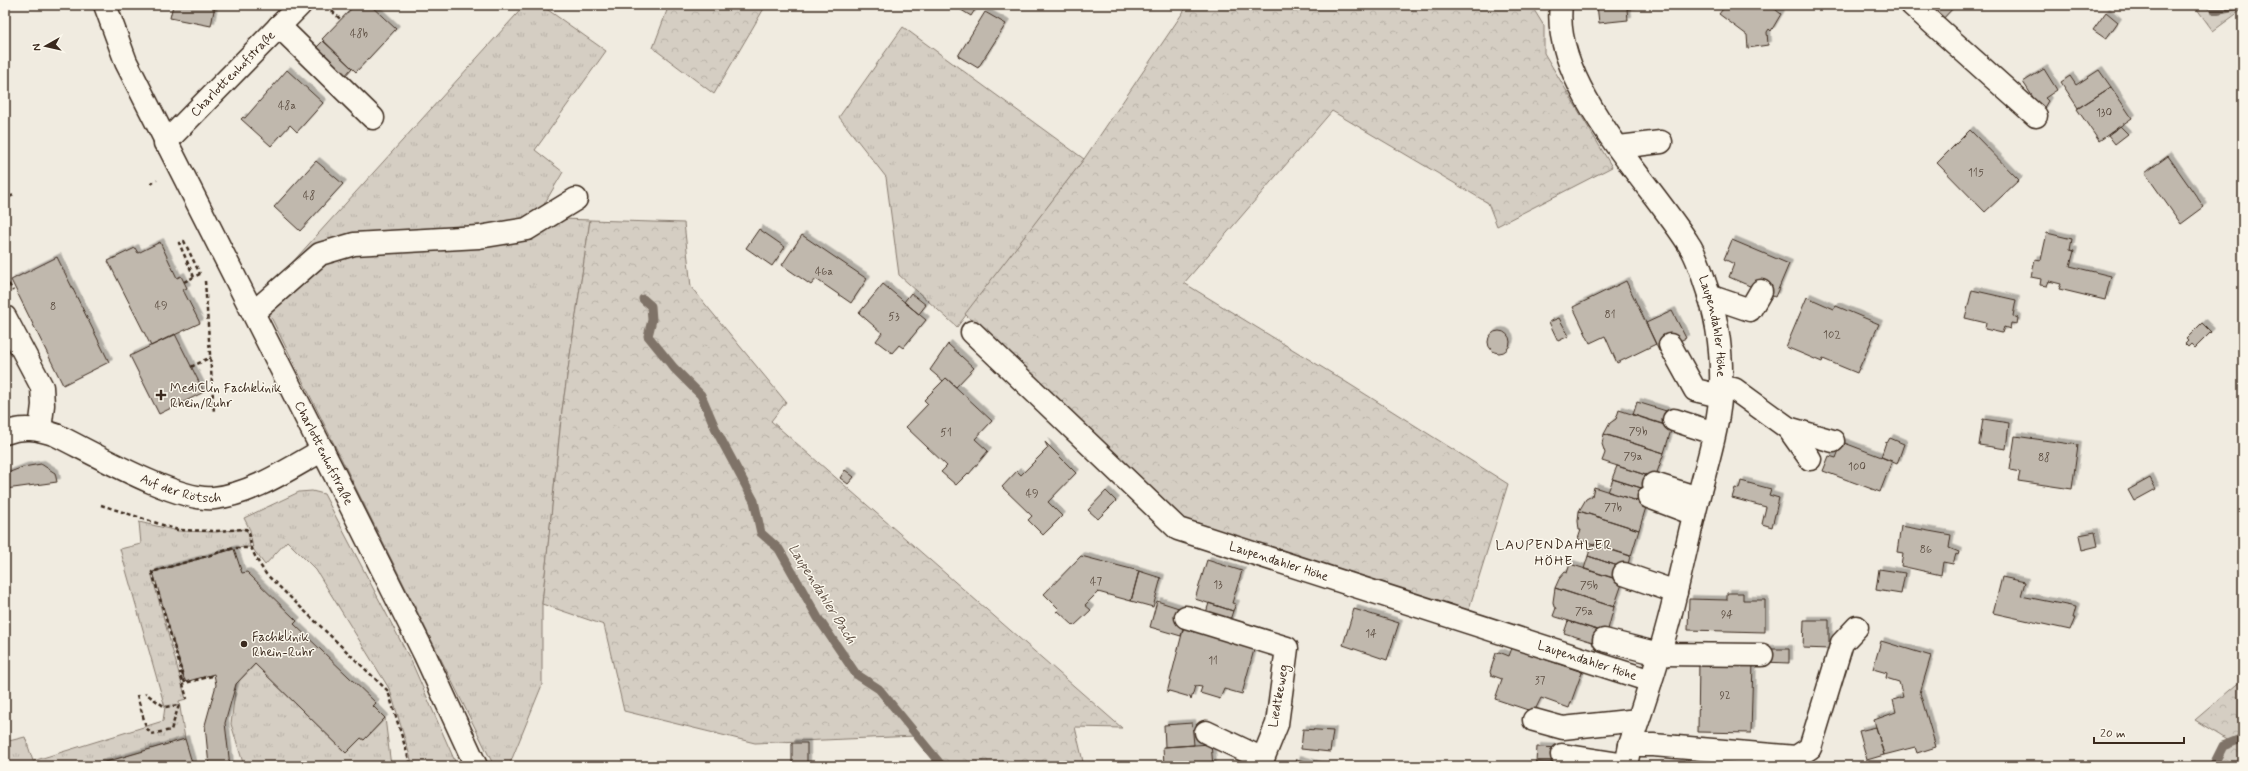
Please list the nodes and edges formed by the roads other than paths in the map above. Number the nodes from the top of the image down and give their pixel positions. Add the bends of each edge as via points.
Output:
1 (104, 5) edge
2 (300, 5) edge
3 (1561, 5) edge
4 (1912, 5) edge
5 (279, 26) junction
6 (2036, 116) dead end
7 (373, 118) dead end
8 (1661, 142) dead end
9 (165, 143) junction
10 (1619, 147) junction
11 (576, 200) dead end
12 (1761, 291) dead end
13 (1709, 296) junction
14 (254, 312) junction
15 (5, 317) edge
16 (972, 332) dead end
17 (1670, 345) dead end
18 (1720, 391) junction
19 (1674, 420) dead end
20 (1788, 428) junction
21 (40, 430) junction
22 (5, 433) edge
23 (1714, 433) junction
24 (1833, 441) dead end
25 (323, 450) junction
26 (1810, 459) dead end
27 (1651, 490) dead end
28 (1696, 506) junction
29 (1626, 568) dead end
30 (1678, 585) junction
31 (1186, 616) dead end
32 (1857, 627) dead end
33 (1604, 640) dead end
34 (1661, 647) junction
35 (1761, 648) dead end
36 (1651, 681) junction
37 (1534, 720) dead end
38 (1638, 720) junction
39 (1206, 732) dead end
40 (1562, 754) dead end
41 (1627, 759) edge
42 (1261, 762) edge
43 (476, 766) edge

1 - 9 street, Charlottenhofstraße via 126,62
2 - 5 street, Charlottenhofstraße
3 - 10 street, Laupendahler Höhe via 1561,38 1567,58 1598,119
4 - 6 street
5 - 7 street
5 - 9 street, Charlottenhofstraße
8 - 10 street
9 - 14 street, Charlottenhofstraße
10 - 13 street, Laupendahler Höhe via 1690,244
11 - 14 street via 527,229 479,237 354,244 320,254
12 - 13 street via 1750,310
13 - 18 street, Laupendahler Höhe via 1716,326
14 - 25 street, Charlottenhofstraße
15 - 21 street via 42,387
16 - 36 street, Laupendahler Höhe via 1178,529
17 - 18 street via 1695,390
18 - 20 street via 1734,389
18 - 23 street, Laupendahler Höhe
19 - 23 street
20 - 24 street
20 - 26 street
21 - 22 street, Auf der Rötsch via 28,429
21 - 25 street, Auf der Rötsch via 56,435 162,486 191,496 213,498 236,493 269,479
23 - 28 street, Laupendahler Höhe
25 - 43 street, Charlottenhofstraße via 424,653
27 - 28 street
28 - 30 street, Laupendahler Höhe
29 - 30 street
30 - 34 street, Laupendahler Höhe
31 - 42 street, Liedtkeweg via 1287,648 1276,724
32 - 41 street via 1842,643 1810,748 1796,757 1654,745
33 - 34 street
34 - 35 street
34 - 36 street, Laupendahler Höhe
36 - 38 street, Laupendahler Höhe
37 - 38 street via 1563,728
38 - 41 street, Laupendahler Höhe
39 - 42 street
40 - 41 street

